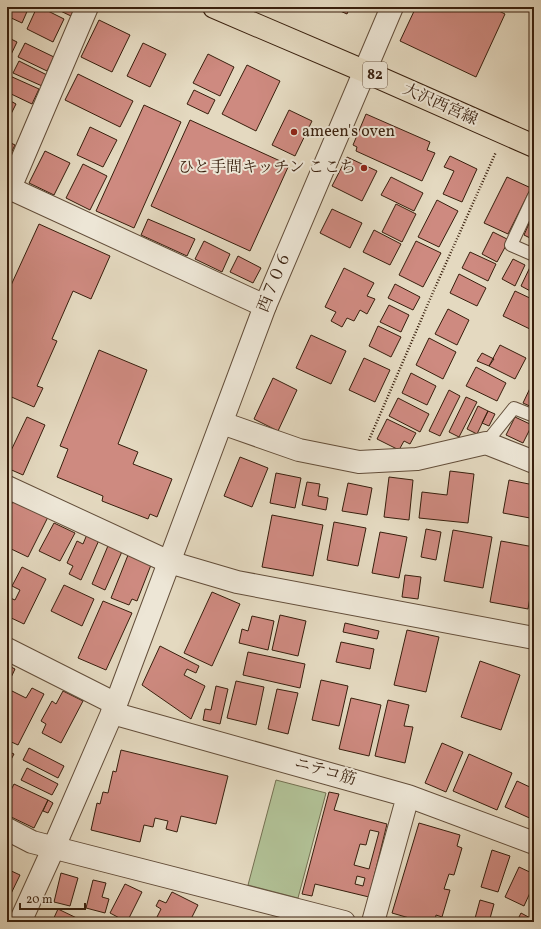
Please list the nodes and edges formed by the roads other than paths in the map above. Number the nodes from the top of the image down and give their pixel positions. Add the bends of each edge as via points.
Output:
1 (87, 7) edge
2 (214, 7) edge
3 (392, 7) edge
4 (364, 71) junction
5 (534, 146) edge
6 (8, 187) edge
7 (534, 196) edge
8 (534, 255) edge
9 (265, 306) junction
10 (534, 416) edge
11 (222, 423) junction
12 (486, 443) junction
13 (534, 462) edge
14 (7, 487) edge
15 (169, 562) junction
16 (534, 638) edge
17 (7, 649) edge
18 (114, 709) junction
19 (408, 796) junction
20 (7, 829) edge
21 (534, 843) edge
22 (54, 847) junction
23 (20, 922) edge
24 (344, 922) edge
25 (373, 922) edge

1 - 6 street
2 - 4 main road, 大沢西宮線 / 82
3 - 4 street, 西７０６
4 - 5 main road, 大沢西宮線 / 82
4 - 9 street, 西７０６
6 - 9 street
7 - 8 lane via 511,245
9 - 11 street, 西７０６
10 - 12 lane via 514,408
11 - 12 street via 299,450 359,462 417,459
11 - 15 street, 西７０６
12 - 13 street
14 - 15 street
15 - 16 street via 237,582
15 - 18 street, 西７０６
17 - 18 street, ニテコ筋
18 - 19 street, ニテコ筋
18 - 22 street, 西７０６
19 - 21 street, ニテコ筋
19 - 25 street
20 - 22 street via 32,842
22 - 23 street, 西７０６
22 - 24 street

